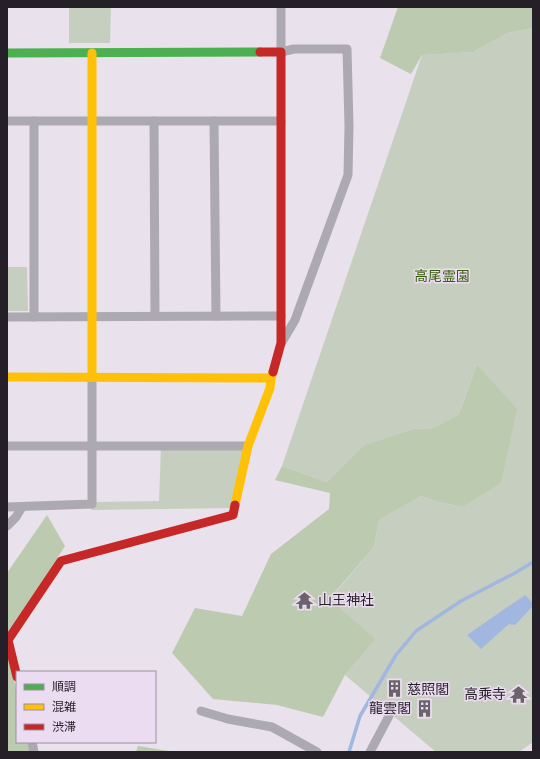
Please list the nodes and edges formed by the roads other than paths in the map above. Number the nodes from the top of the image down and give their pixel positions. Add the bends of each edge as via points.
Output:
1 (281, 7) edge
2 (7, 52) edge
3 (281, 52) junction
4 (92, 53) junction
5 (7, 121) edge
6 (34, 121) junction
7 (92, 121) junction
8 (154, 121) junction
9 (214, 121) junction
10 (281, 121) junction
11 (92, 316) junction
12 (155, 316) junction
13 (216, 316) junction
14 (281, 316) junction
15 (7, 317) edge
16 (34, 317) junction
17 (281, 343) junction
18 (7, 377) edge
19 (92, 377) junction
20 (271, 378) junction
21 (7, 446) edge
22 (93, 446) junction
23 (248, 446) junction
24 (7, 507) edge
25 (22, 507) junction
26 (7, 526) edge
27 (16, 673) edge
28 (201, 710) dead end
29 (389, 716) dead end
30 (317, 752) edge
31 (370, 752) edge

1 - 3 street
2 - 4 street
3 - 4 street
3 - 10 street
3 - 17 street via 294,49 347,49 349,126 348,176 295,320
4 - 7 street
5 - 6 street
6 - 7 street
6 - 16 street
7 - 8 street
7 - 11 street
8 - 9 street
8 - 12 street
9 - 10 street
9 - 13 street
10 - 14 street
11 - 12 street
11 - 16 street
11 - 19 street
12 - 13 street
13 - 14 street
14 - 17 street
15 - 16 street
17 - 20 street
18 - 19 street
19 - 20 street
19 - 22 street
20 - 23 street via 270,388
21 - 22 street
22 - 23 street
22 - 25 street via 92,504
23 - 27 street via 233,515 60,561 8,640
24 - 25 street
25 - 26 street
28 - 30 street via 228,719 272,728
29 - 31 street

